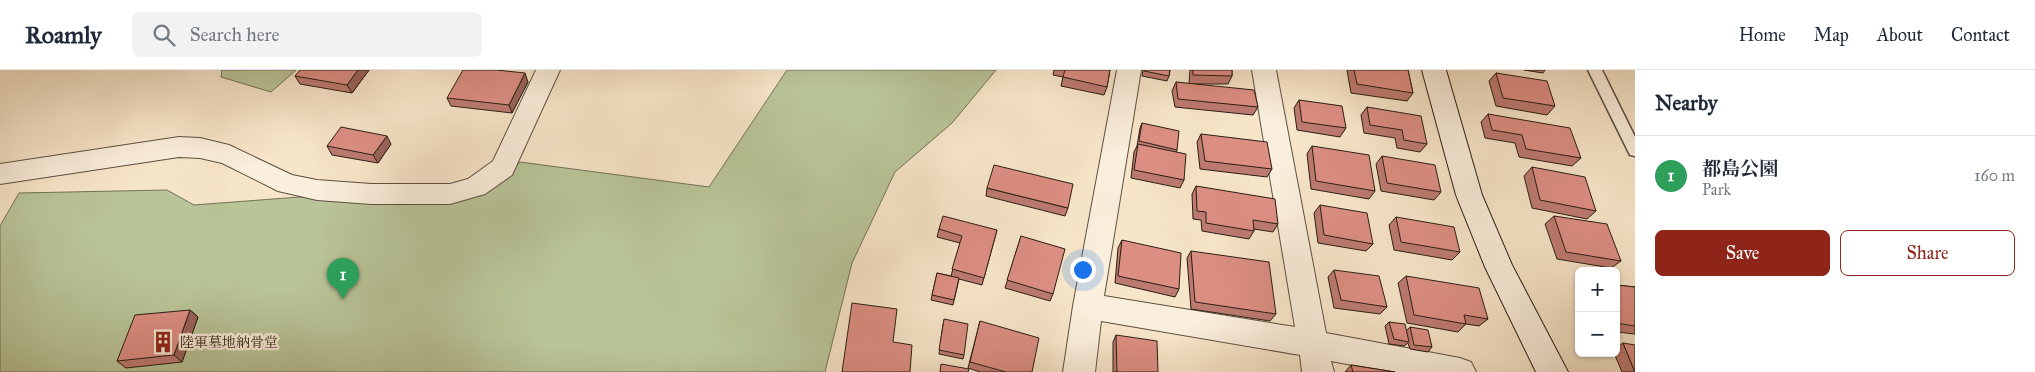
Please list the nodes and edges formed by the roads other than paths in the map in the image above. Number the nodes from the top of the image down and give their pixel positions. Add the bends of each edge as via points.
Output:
1 (548, 70) edge
2 (1129, 70) edge
3 (1264, 70) edge
4 (1434, 70) edge
5 (1595, 70) edge
6 (1635, 151) edge
7 (0, 174) edge
8 (1088, 306) junction
9 (1316, 358) edge
10 (1079, 372) edge
11 (1460, 372) edge
12 (1552, 372) edge

1 - 7 street via 503,168 476,187 450,194 317,190 287,184 229,155 179,147
2 - 8 street
3 - 9 street
4 - 12 street via 1469,195 1499,267
5 - 6 lane
8 - 9 street
8 - 10 street
9 - 11 street

